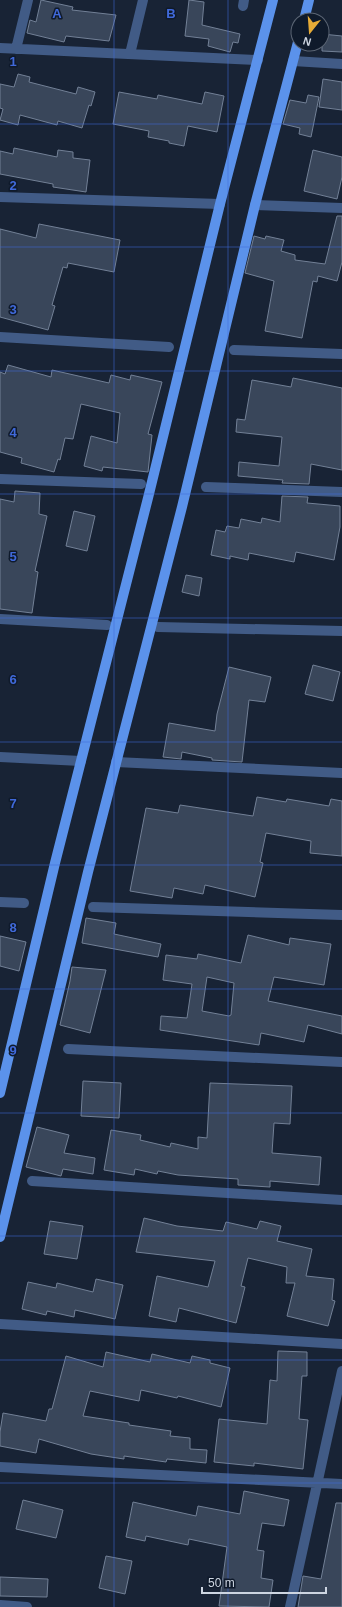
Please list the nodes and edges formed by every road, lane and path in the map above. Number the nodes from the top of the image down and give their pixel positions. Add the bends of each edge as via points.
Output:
1 (28, 0) edge
2 (143, 0) edge
3 (273, 0) edge
4 (309, 0) edge
5 (306, 12) edge
6 (0, 48) edge
7 (16, 49) junction
8 (295, 52) edge
9 (130, 54) junction
10 (258, 60) junction
11 (293, 61) junction
12 (342, 64) edge
13 (0, 197) edge
14 (220, 204) junction
15 (256, 205) junction
16 (342, 208) edge
17 (0, 337) edge
18 (169, 347) dead end
19 (234, 350) dead end
20 (342, 354) edge
21 (0, 479) edge
22 (141, 484) dead end
23 (206, 487) dead end
24 (342, 492) edge
25 (0, 619) edge
26 (107, 625) dead end
27 (158, 627) dead end
28 (342, 631) edge
29 (0, 757) edge
30 (81, 761) junction
31 (116, 762) junction
32 (342, 773) edge
33 (0, 902) edge
34 (24, 904) dead end
35 (93, 907) dead end
36 (342, 915) edge
37 (68, 1049) dead end
38 (342, 1062) edge
39 (0, 1093) edge
40 (32, 1182) dead end
41 (342, 1200) edge
42 (0, 1238) edge
43 (0, 1324) edge
44 (342, 1344) edge
45 (342, 1371) edge
46 (0, 1467) edge
47 (317, 1483) junction
48 (342, 1484) edge
49 (0, 1605) edge
50 (27, 1607) edge
51 (290, 1607) edge

1 - 7 street
2 - 9 street
3 - 10 main road
4 - 5 main road
6 - 7 street
7 - 9 street
8 - 11 main road
9 - 10 street
10 - 14 main road
11 - 12 street
11 - 15 main road
13 - 14 street
14 - 30 main road
15 - 16 street
15 - 31 main road
17 - 18 street
19 - 20 street
21 - 22 street
23 - 24 street
25 - 26 street
27 - 28 street
29 - 30 street
30 - 39 main road
31 - 32 street
31 - 42 main road
33 - 34 street
35 - 36 street
37 - 38 street
40 - 41 street
43 - 44 street
45 - 47 street
46 - 47 street
47 - 48 street
47 - 51 street
49 - 50 street

